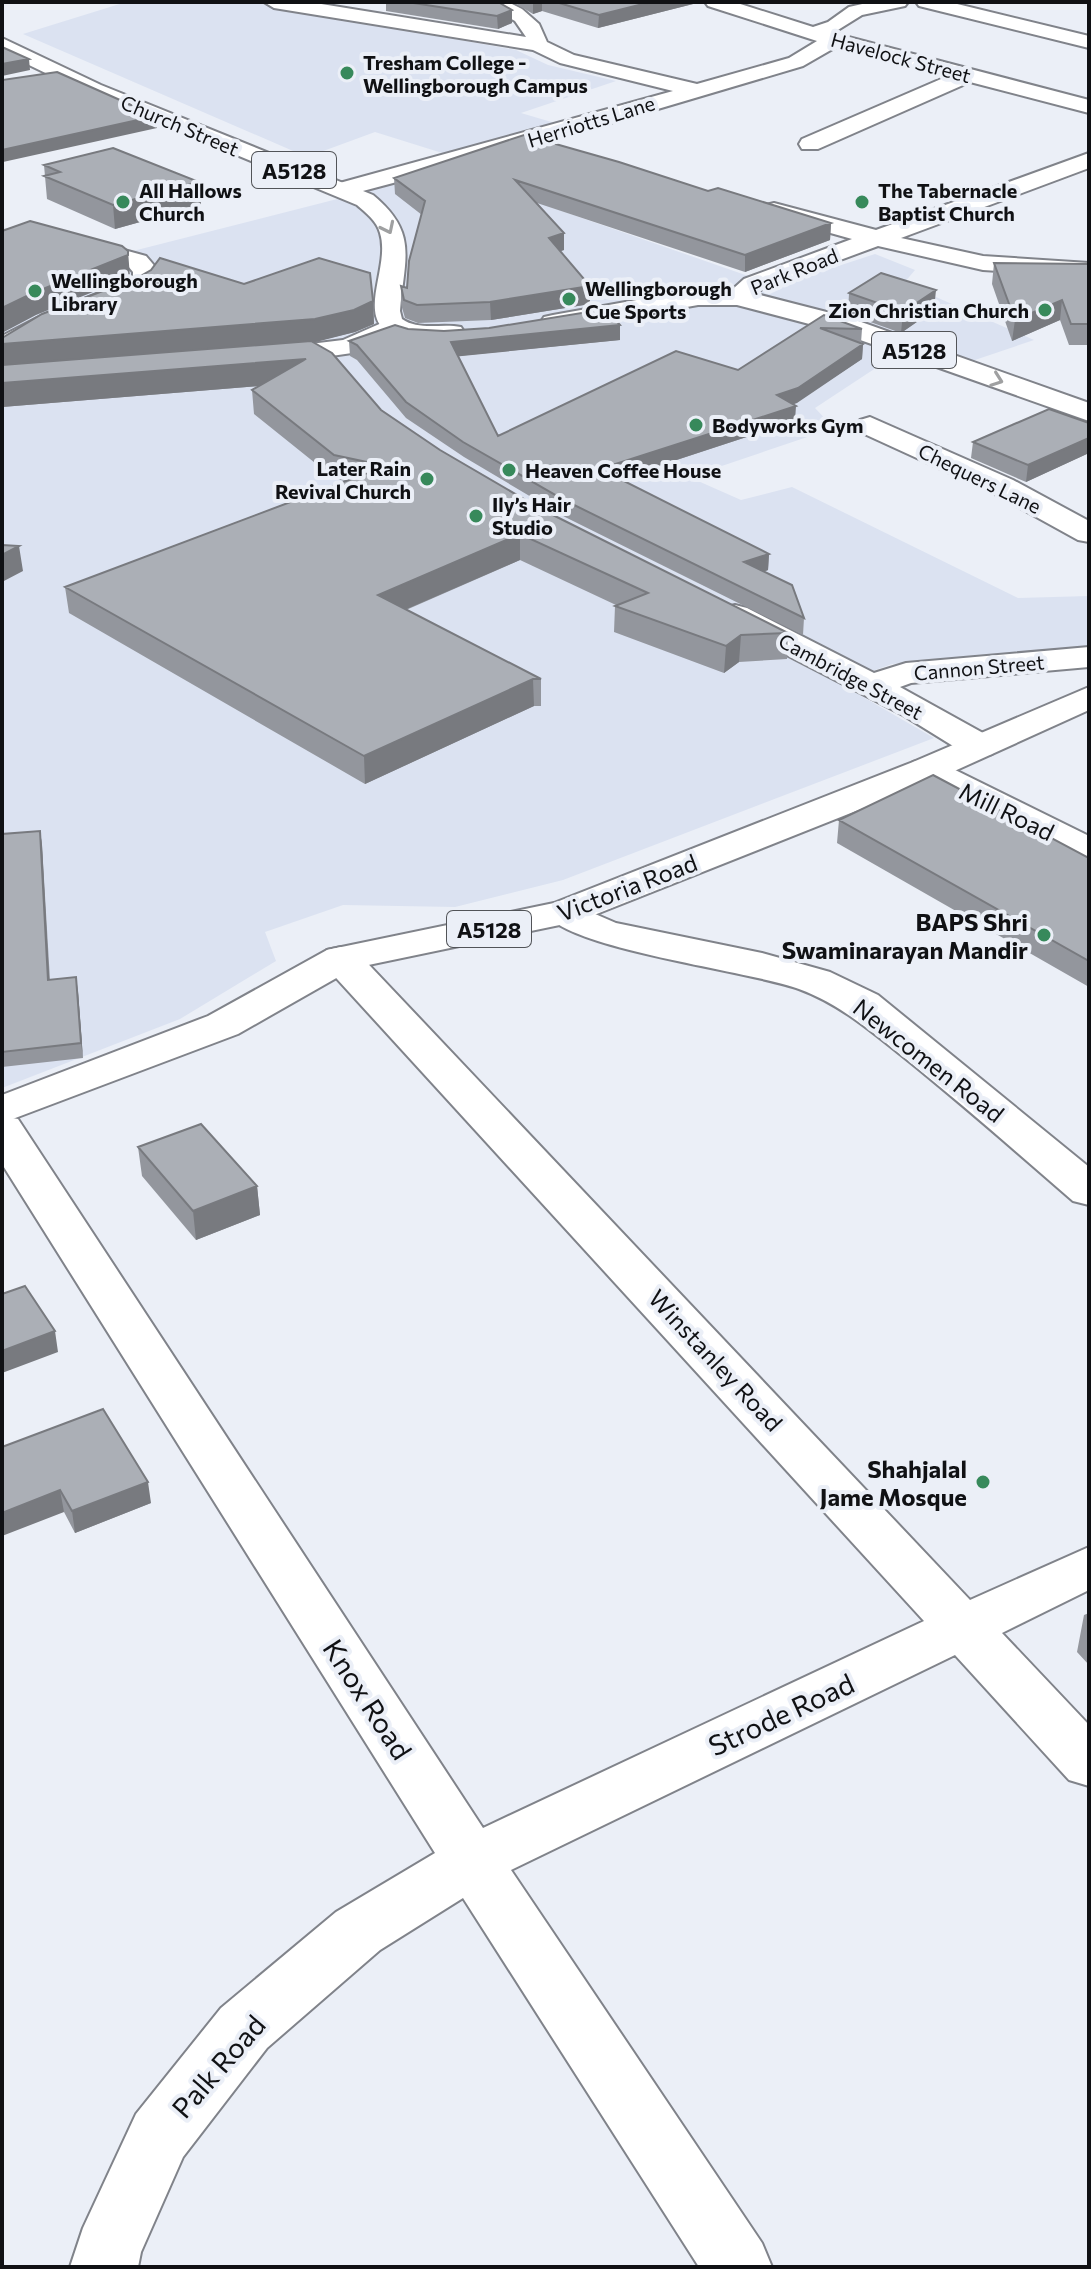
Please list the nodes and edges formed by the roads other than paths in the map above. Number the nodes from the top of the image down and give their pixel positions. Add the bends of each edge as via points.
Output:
1 (274, 2) edge
2 (491, 2) edge
3 (715, 2) edge
4 (898, 2) edge
5 (926, 2) edge
6 (824, 37) junction
7 (1089, 42) edge
8 (2, 44) edge
9 (538, 45) junction
10 (65, 74) junction
11 (969, 75) junction
12 (34, 79) edge
13 (692, 90) junction
14 (1089, 107) edge
15 (525, 141) junction
16 (810, 144) dead end
17 (567, 154) edge
18 (1089, 160) edge
19 (344, 189) junction
20 (758, 206) edge
21 (48, 236) edge
22 (879, 238) junction
23 (1089, 270) edge
24 (737, 297) junction
25 (393, 326) junction
26 (523, 328) edge
27 (477, 331) edge
28 (2, 352) edge
29 (317, 353) junction
30 (241, 359) edge
31 (352, 377) edge
32 (1089, 413) edge
33 (870, 426) dead end
34 (1089, 533) edge
35 (710, 603) edge
36 (1089, 657) edge
37 (871, 686) junction
38 (1089, 697) edge
39 (979, 746) junction
40 (926, 770) junction
41 (1089, 851) edge
42 (565, 913) junction
43 (341, 959) junction
44 (2, 1110) edge
45 (2, 1129) edge
46 (1089, 1191) edge
47 (1089, 1567) edge
48 (964, 1627) junction
49 (1089, 1763) edge
50 (472, 1861) junction
51 (104, 2267) edge
52 (738, 2267) edge

1 - 9 street
2 - 9 street via 522,16 535,29
3 - 6 street, Havelock Street
4 - 6 street, Herriotts Lane via 856,11
5 - 7 street
6 - 11 street, Havelock Street
6 - 13 street, Herriotts Lane via 796,62
8 - 10 street, Church Street / A5128
9 - 13 street via 567,59
10 - 12 street
10 - 19 street, Church Street / A5128
11 - 14 street, Havelock Street
11 - 16 street
13 - 15 street, Herriotts Lane
15 - 17 street
15 - 19 street, Herriotts Lane
18 - 22 street, Park Road
19 -> 25 street, Church Street / A5128 via 380,213 394,239 385,313
20 - 22 street
21 - 28 street via 137,261 146,270 146,282 130,294 23,334
22 - 23 street via 983,263
22 - 24 street, Park Road via 753,284
24 - 26 street, Park Road / A5128 via 698,297
24 -> 32 street, A5128 via 841,324
25 - 27 street via 431,335
25 - 29 street via 365,341
29 - 30 street
29 - 31 street
33 - 34 street, Chequers Lane via 1002,486
35 - 37 street, Cambridge Street
36 - 37 street, Cannon Street via 906,673
37 - 39 street, Cambridge Street
38 - 39 street, A5128
39 - 40 street, Victoria Road / A5128
40 - 41 street, Mill Road
40 - 42 street, Victoria Road / A5128
42 - 43 street, Victoria Road / A5128
42 - 46 street, Newcomen Road via 604,932 816,981 863,1004
43 - 44 street, Victoria Road / A5128 via 223,1025
43 - 48 street, Winstanley Road
45 - 50 street, Knox Road
47 - 48 street, Strode Road
48 - 49 street, Winstanley Road
48 - 50 street, Strode Road
50 - 51 street, Palk Road via 358,1931 244,2028 159,2136
50 - 52 street, Knox Road

